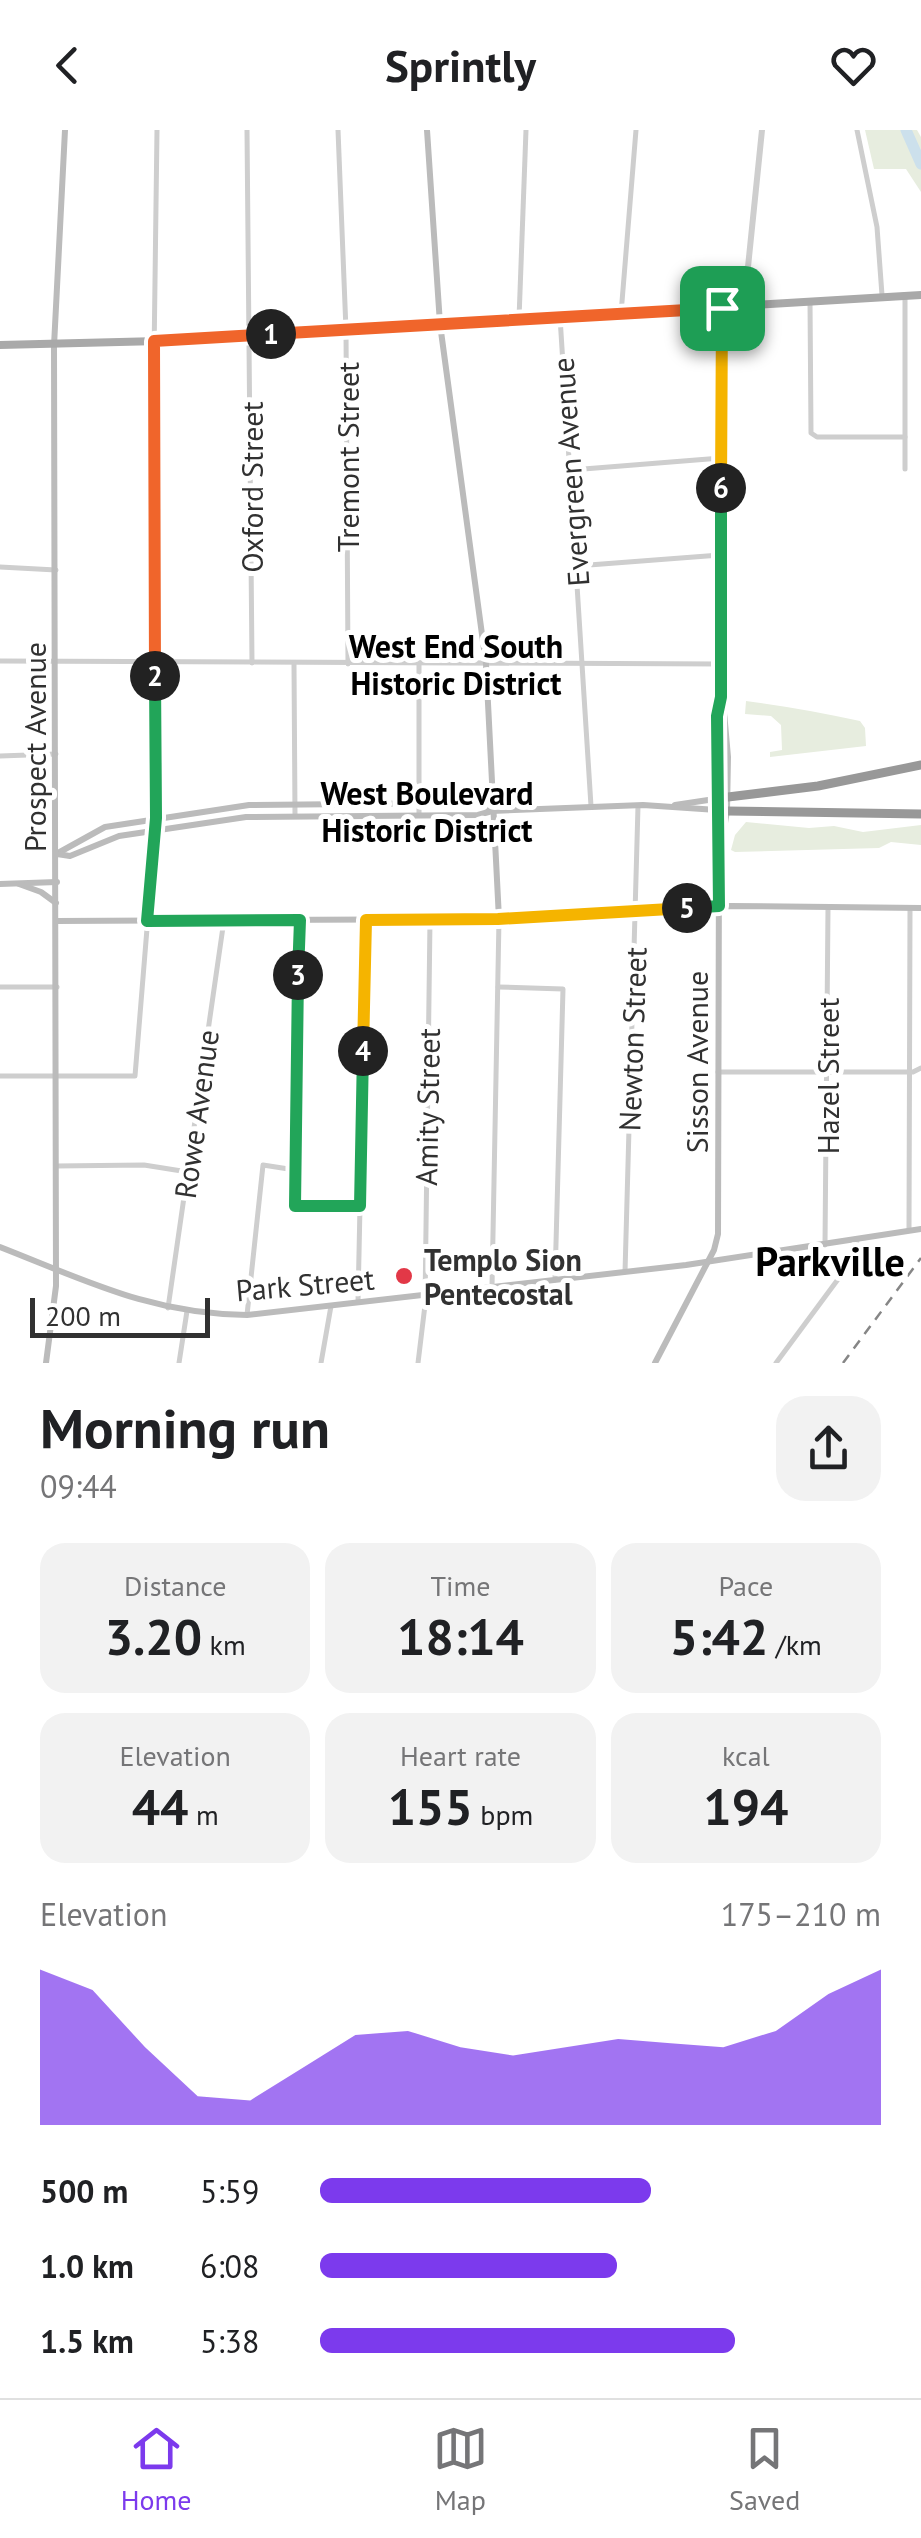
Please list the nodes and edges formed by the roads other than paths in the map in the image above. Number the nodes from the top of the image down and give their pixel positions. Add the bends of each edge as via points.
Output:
1 (66, 130) edge
2 (158, 130) edge
3 (247, 130) edge
4 (338, 130) edge
5 (427, 130) edge
6 (526, 130) edge
7 (636, 130) edge
8 (762, 130) edge
9 (857, 130) edge
10 (919, 292) edge
11 (906, 294) junction
12 (882, 296) junction
13 (810, 301) junction
14 (744, 306) junction
15 (722, 308) junction
16 (620, 314) junction
17 (560, 317) junction
18 (519, 318) junction
19 (440, 324) junction
20 (346, 330) junction
21 (250, 336) junction
22 (154, 341) junction
23 (0, 344) edge
24 (54, 346) junction
25 (905, 437) junction
26 (721, 458) junction
27 (571, 470) junction
28 (905, 470) dead end
29 (720, 555) junction
30 (576, 566) junction
31 (0, 567) edge
32 (56, 570) junction
33 (0, 661) edge
34 (155, 663) junction
35 (56, 664) junction
36 (252, 664) junction
37 (294, 664) junction
38 (348, 664) junction
39 (419, 664) junction
40 (486, 664) junction
41 (720, 664) junction
42 (583, 665) junction
43 (721, 697) junction
44 (717, 730) junction
45 (727, 730) junction
46 (56, 754) junction
47 (0, 756) edge
48 (918, 765) edge
49 (722, 798) junction
50 (295, 803) junction
51 (419, 803) junction
52 (638, 805) junction
53 (673, 805) junction
54 (591, 806) junction
55 (226, 808) junction
56 (722, 810) junction
57 (921, 810) edge
58 (492, 811) junction
59 (419, 814) junction
60 (295, 815) junction
61 (156, 818) junction
62 (228, 820) junction
63 (155, 831) junction
64 (57, 854) junction
65 (57, 882) junction
66 (0, 884) edge
67 (18, 884) junction
68 (56, 903) junction
69 (719, 906) junction
70 (828, 907) junction
71 (910, 908) junction
72 (921, 908) edge
73 (636, 911) junction
74 (498, 919) junction
75 (224, 920) junction
76 (300, 920) junction
77 (366, 920) junction
78 (430, 920) junction
79 (56, 921) junction
80 (147, 921) junction
81 (0, 987) edge
82 (56, 987) junction
83 (498, 988) junction
84 (921, 1068) edge
85 (718, 1072) junction
86 (827, 1072) junction
87 (908, 1072) junction
88 (0, 1076) edge
89 (56, 1077) junction
90 (56, 1166) junction
91 (295, 1170) junction
92 (188, 1172) junction
93 (360, 1206) junction
94 (921, 1228) edge
95 (908, 1230) junction
96 (857, 1240) junction
97 (826, 1245) junction
98 (0, 1248) edge
99 (707, 1262) junction
100 (56, 1270) junction
101 (625, 1272) junction
102 (554, 1280) junction
103 (492, 1288) junction
104 (424, 1295) junction
105 (358, 1303) junction
106 (330, 1306) junction
107 (168, 1308) junction
108 (187, 1311) junction
109 (247, 1314) junction
110 (46, 1363) edge
111 (179, 1363) edge
112 (321, 1363) edge
113 (418, 1363) edge
114 (656, 1363) edge
115 (776, 1363) edge

1 - 24 main road, Prospect Avenue
2 - 22 street
3 - 21 street, Oxford Street
4 - 20 street, Tremont Street
5 - 19 main road
6 - 18 street
7 - 16 street
8 - 14 street
9 - 12 street via 877,227
10 - 11 main road
11 - 12 main road
11 - 25 street
12 - 13 main road
13 - 14 main road
13 - 25 street via 810,430 817,437
14 - 15 main road
15 - 16 main road
15 - 26 main road, Sisson Avenue
16 - 17 main road
17 - 18 main road
17 - 27 street, Evergreen Avenue
18 - 19 main road
19 - 20 main road
19 - 40 main road
20 - 21 main road
20 - 38 street, Tremont Street
21 - 22 main road
21 - 36 street, Oxford Street
22 - 24 main road
22 - 34 street
23 - 24 main road
24 - 32 main road, Prospect Avenue
25 - 28 street
26 - 27 street
26 - 29 main road, Sisson Avenue
27 - 30 street, Evergreen Avenue
29 - 30 street
29 - 41 main road, Sisson Avenue
30 - 42 street, Evergreen Avenue
31 - 32 street
32 - 35 main road, Prospect Avenue
33 - 35 street
34 - 35 street
34 - 36 street
34 - 61 street
35 - 46 main road, Prospect Avenue
36 - 37 street
37 - 38 street
37 - 50 street
38 - 39 street
39 - 40 street
39 - 51 street
40 - 42 street
40 - 58 main road
41 - 42 street
41 - 43 main road, Sisson Avenue
42 - 54 street, Evergreen Avenue
43 - 44 main road, Sisson Avenue
43 - 45 main road, Sisson Avenue
44 - 45 main road
44 - 49 main road, Sisson Avenue
45 - 49 main road, Sisson Avenue
46 - 47 street
46 - 64 main road, Prospect Avenue
48 - 49 highway
49 - 53 main road
49 - 56 main road, Sisson Avenue
50 - 51 main road
50 - 55 main road
50 - 60 street
51 - 58 main road via 482,804
51 - 59 street
52 - 53 main road
52 - 54 main road
52 - 73 street, Newton Street
53 - 56 main road
54 - 58 main road
55 - 61 main road
55 - 62 main road
56 - 57 highway
56 - 69 main road, Sisson Avenue
58 - 59 main road
58 - 74 main road
59 - 60 main road
60 - 62 main road
61 - 63 street
61 - 64 main road via 98,829
62 - 63 main road
63 - 64 main road
63 - 80 street
64 - 65 main road, Prospect Avenue
65 - 67 main road
65 - 68 main road, Prospect Avenue
66 - 67 main road
67 - 68 main road
68 - 79 main road, Prospect Avenue
69 - 70 main road
69 - 73 main road
69 - 85 main road, Sisson Avenue
70 - 71 main road
70 - 86 street, Hazel Street
71 - 72 main road
71 - 87 street
73 - 74 main road
73 - 101 street, Newton Street
74 - 78 main road
74 - 83 street
75 - 76 main road
75 - 80 main road
75 - 92 street, Rowe Avenue
76 - 77 main road
76 - 91 street
77 - 78 main road
77 - 93 street
78 - 104 street, Amity Street
79 - 80 main road
79 - 82 main road, Prospect Avenue
80 - 89 street via 134,1076
81 - 82 street
82 - 89 main road, Prospect Avenue
83 - 102 street via 563,989
83 - 103 street
84 - 87 street
85 - 86 street
85 - 99 main road, Sisson Avenue via 718,1234
86 - 87 street
86 - 97 street, Hazel Street
87 - 95 street
88 - 89 street
89 - 90 main road, Prospect Avenue
90 - 92 street
90 - 100 main road, Prospect Avenue
91 - 93 street via 295,1206
91 - 109 street via 263,1166
92 - 107 street, Rowe Avenue
93 - 105 street
94 - 95 main road, Park Street
95 - 96 main road, Park Street
96 - 97 main road, Park Street
96 - 115 street via 853,1259
97 - 99 main road, Park Street
98 - 100 main road, Park Street
99 - 101 main road, Park Street
99 - 114 main road, Sisson Avenue
100 - 107 main road, Park Street
100 - 110 main road, Prospect Avenue
101 - 102 main road, Park Street
102 - 103 main road, Park Street
103 - 104 main road, Park Street
104 - 105 main road, Park Street
104 - 113 street, Amity Street
105 - 106 main road, Park Street
106 - 109 main road, Park Street
106 - 112 street
107 - 108 main road, Park Street
108 - 109 main road, Park Street
108 - 111 street

